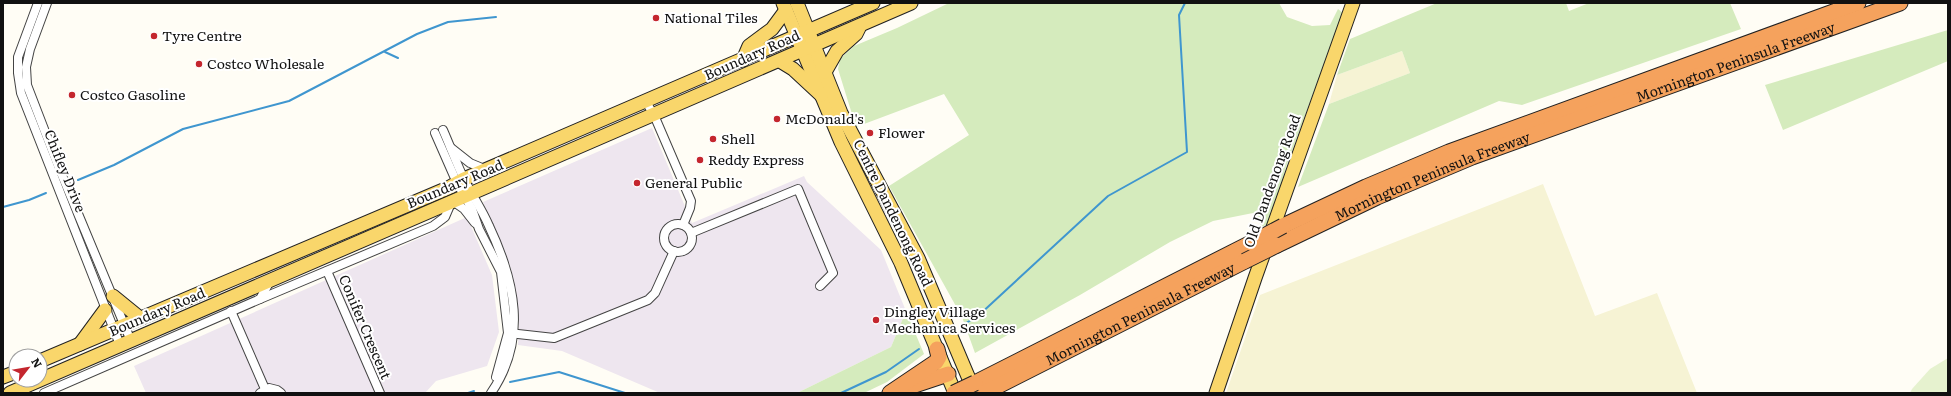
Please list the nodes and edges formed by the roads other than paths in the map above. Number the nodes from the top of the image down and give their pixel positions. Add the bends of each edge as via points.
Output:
1 (38, 3) edge
2 (47, 3) edge
3 (797, 3) edge
4 (873, 3) edge
5 (912, 3) edge
6 (1353, 3) edge
7 (1858, 3) edge
8 (1900, 3) edge
9 (784, 7) edge
10 (861, 25) junction
11 (802, 33) junction
12 (809, 48) junction
13 (743, 60) junction
14 (780, 61) junction
15 (820, 72) junction
16 (822, 96) junction
17 (649, 100) junction
18 (678, 105) junction
19 (654, 116) junction
20 (444, 130) dead end
21 (435, 133) dead end
22 (450, 148) junction
23 (487, 170) junction
24 (461, 181) junction
25 (461, 199) junction
26 (683, 224) junction
27 (479, 228) junction
28 (691, 233) junction
29 (674, 251) junction
30 (327, 271) junction
31 (271, 280) junction
32 (820, 286) dead end
33 (113, 296) junction
34 (260, 300) junction
35 (106, 310) junction
36 (231, 311) junction
37 (140, 318) junction
38 (119, 328) junction
39 (511, 333) junction
40 (125, 343) junction
41 (80, 344) junction
42 (937, 349) junction
43 (48, 358) edge
44 (948, 374) junction
45 (975, 389) edge
46 (263, 391) edge
47 (491, 392) edge
48 (10, 393) edge
49 (44, 393) edge
50 (281, 393) edge
51 (380, 393) edge
52 (891, 393) edge
53 (955, 393) edge
54 (1216, 393) edge

1 - 35 street, Chifley Drive via 18,57 21,93
2 - 33 street, Chifley Drive via 30,49 26,67 27,85
3 - 11 main road, Centre Dandenong Road
4 - 11 main road, Boundary Road
5 - 10 main road, Boundary Road
6 - 54 main road, Old Dandenong Road
7 - 45 highway, Mornington Peninsula Freeway, bridge via 1470,144 1366,187 1250,243
8 - 45 highway, Mornington Peninsula Freeway, bridge via 1472,157 1377,197
9 - 11 main road, Centre Dandenong Road
9 - 13 main road via 772,29 749,46
10 - 12 main road, Boundary Road
10 - 15 main road via 856,34
11 - 12 main road, Centre Dandenong Road
11 - 13 main road, Boundary Road
12 - 14 main road, Boundary Road
12 - 15 main road, Centre Dandenong Road
13 - 17 main road, Boundary Road
14 - 16 main road via 793,69
14 - 18 main road, Boundary Road
15 - 16 main road, Centre Dandenong Road
15 - 45 main road, Centre Dandenong Road via 918,258
16 - 42 main road, Centre Dandenong Road via 850,162 901,263
17 - 18 main road
17 - 19 street
17 - 23 main road, Boundary Road
18 - 19 main road, Boundary Road
19 - 25 main road, Boundary Road
19 - 26 street via 691,201
20 - 22 street
21 - 24 street
22 - 23 street via 470,163
22 - 24 street
23 - 24 main road, Boundary Road
24 - 25 street
24 - 37 main road, Boundary Road
25 - 27 street via 474,214
25 - 27 street via 464,210
25 - 30 street via 437,224
25 - 31 main road, Boundary Road
25 - 39 street via 489,225 504,261 514,306
26 - 28 street
26 - 29 street via 673,224 665,231 666,246
27 - 39 street via 501,272
28 - 29 street via 689,247 680,252
28 - 32 street via 798,189 833,273
29 - 39 street via 655,293 648,300 554,338
30 - 34 street
30 - 51 street, Conifer Crescent
31 - 34 street
31 - 40 main road, Boundary Road
33 - 37 main road
33 - 38 street, Chifley Drive
34 - 36 street
35 - 38 street, Chifley Drive
35 - 41 main road
36 - 46 street
36 - 49 street
37 - 38 main road, Boundary Road
38 - 40 street, Chifley Drive
38 - 40 street, Chifley Drive
38 - 41 main road, Boundary Road
39 - 47 street via 501,377
40 - 48 main road, Boundary Road
41 - 43 main road, Boundary Road
42 - 44 main road, Centre Dandenong Road
42 - 52 highway via 939,356 936,362
44 - 45 main road via 959,376
44 - 52 highway
44 - 53 main road, Centre Dandenong Road
45 - 53 highway, Mornington Peninsula Freeway, bridge
46 - 50 street via 273,388

